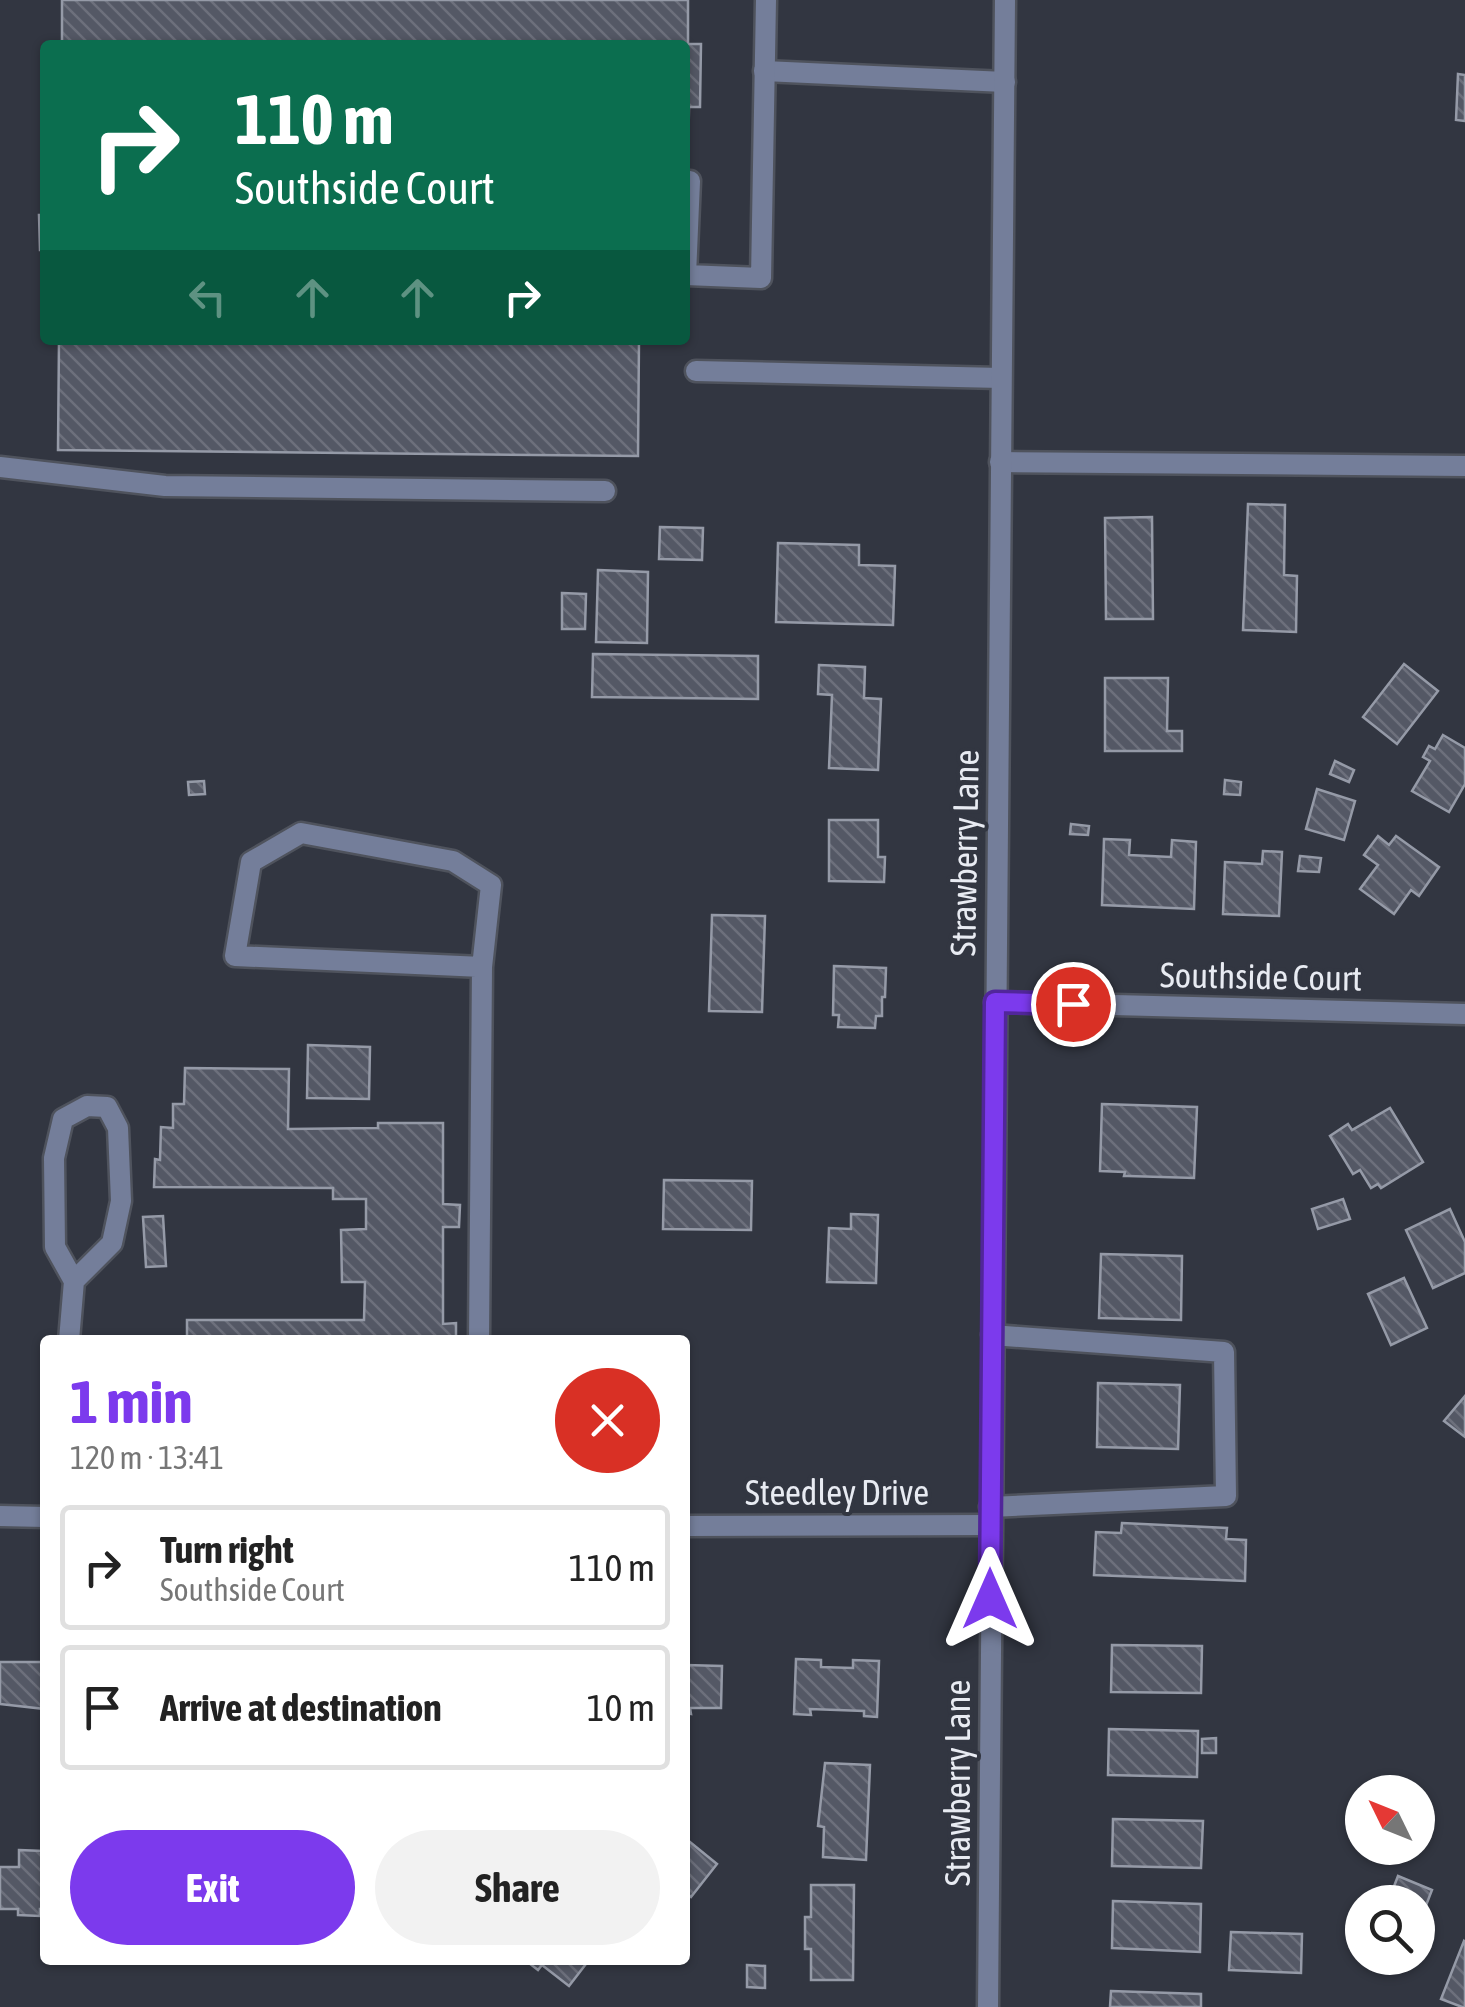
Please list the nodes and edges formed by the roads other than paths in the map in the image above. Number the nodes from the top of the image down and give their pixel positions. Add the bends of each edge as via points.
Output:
1 (766, 0) edge
2 (1005, 0) edge
3 (764, 71) junction
4 (1004, 82) junction
5 (690, 275) edge
6 (696, 371) dead end
7 (1001, 378) junction
8 (1000, 462) junction
9 (1465, 466) edge
10 (0, 467) edge
11 (605, 491) dead end
12 (482, 967) junction
13 (995, 1002) junction
14 (1465, 1014) edge
15 (74, 1281) junction
16 (69, 1335) edge
17 (479, 1335) edge
18 (992, 1335) junction
19 (0, 1516) edge
20 (990, 1516) junction
21 (40, 1517) edge
22 (690, 1526) edge
23 (988, 2007) edge

1 - 3 street
2 - 4 street, Strawberry Lane
3 - 4 street
3 - 5 street via 761,278
4 - 7 street, Strawberry Lane
6 - 7 street
7 - 8 street, Strawberry Lane
8 - 9 street
8 - 13 street, Strawberry Lane
10 - 11 street via 164,486
12 - 12 street via 235,956 251,862 301,833 453,861 492,885
12 - 17 street
13 - 14 street, Southside Court
13 - 18 street, Strawberry Lane
15 - 15 street via 55,1246 54,1158 63,1120 86,1106 107,1107 118,1128 121,1201 112,1243
15 - 16 street
18 - 20 street, Strawberry Lane
18 - 20 street, Steedley Drive via 1224,1352 1226,1496 1041,1505
19 - 21 street
20 - 22 street, Steedley Drive
20 - 23 street, Strawberry Lane

